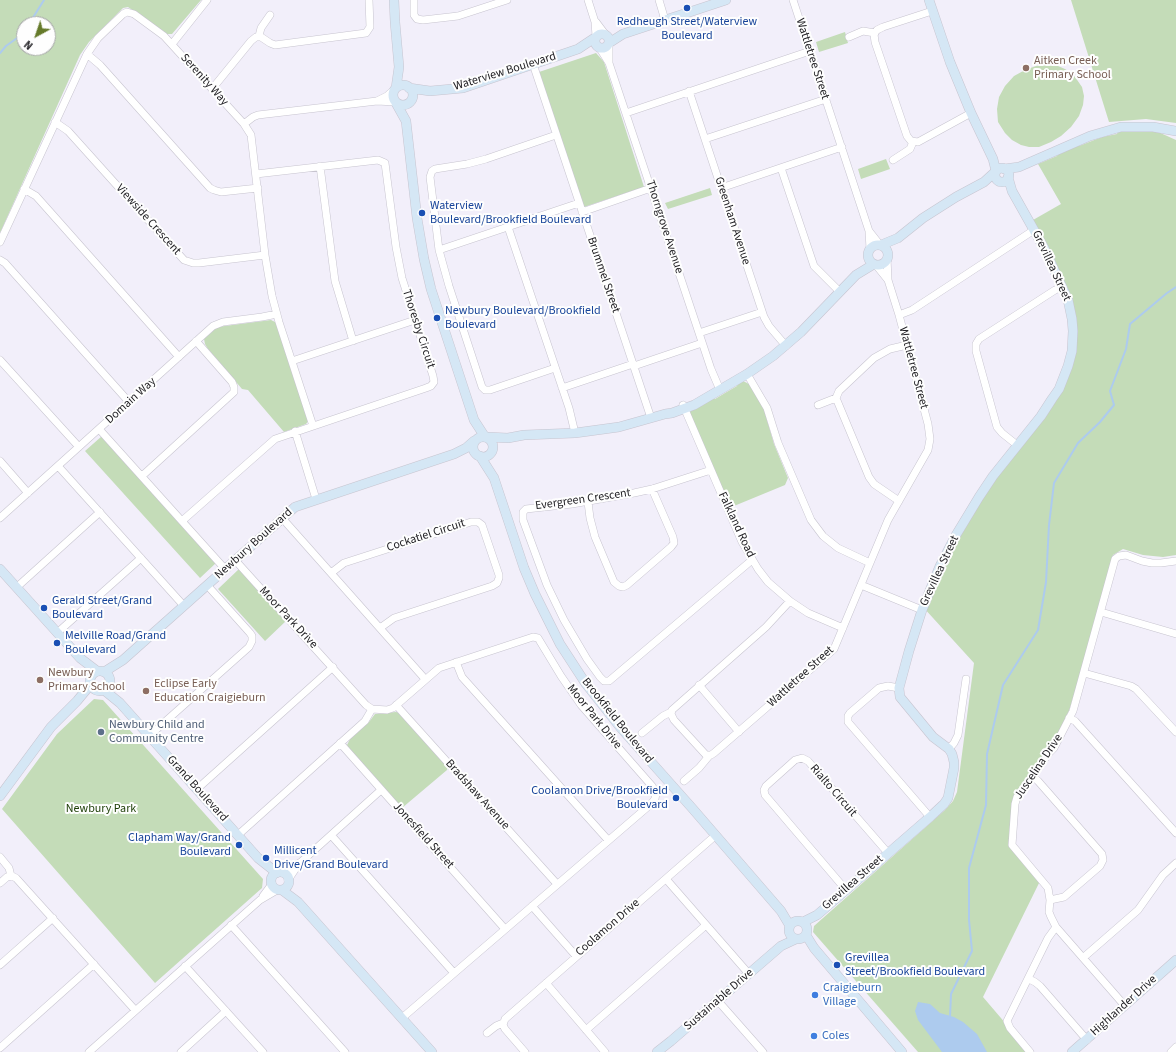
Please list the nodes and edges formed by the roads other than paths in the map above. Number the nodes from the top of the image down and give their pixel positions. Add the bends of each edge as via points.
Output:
1 (207, 0) edge
2 (369, 0) edge
3 (394, 0) edge
4 (414, 0) edge
5 (507, 0) edge
6 (588, 0) edge
7 (659, 0) edge
8 (726, 0) edge
9 (793, 0) edge
10 (929, 0) edge
11 (932, 11) junction
12 (270, 15) dead end
13 (665, 20) junction
14 (875, 33) junction
15 (258, 36) junction
16 (849, 37) dead end
17 (604, 38) junction
18 (172, 44) junction
19 (599, 47) junction
20 (578, 49) junction
21 (810, 51) junction
22 (87, 54) junction
23 (609, 63) junction
24 (533, 64) junction
25 (399, 68) junction
26 (408, 87) junction
27 (212, 89) junction
28 (395, 89) junction
29 (430, 91) junction
30 (689, 91) junction
31 (826, 98) junction
32 (377, 101) junction
33 (396, 102) junction
34 (410, 102) junction
35 (626, 113) junction
36 (971, 113) junction
37 (406, 121) junction
38 (55, 122) junction
39 (244, 124) junction
40 (1176, 131) edge
41 (556, 135) junction
42 (705, 139) junction
43 (913, 142) junction
44 (842, 147) junction
45 (893, 160) dead end
46 (320, 166) junction
47 (781, 168) junction
48 (256, 174) junction
49 (1002, 174) junction
50 (258, 188) junction
51 (651, 188) junction
52 (721, 188) junction
53 (24, 189) junction
54 (579, 203) junction
55 (582, 212) junction
56 (508, 226) junction
57 (1034, 230) junction
58 (869, 231) junction
59 (898, 238) junction
60 (0, 242) edge
61 (880, 245) junction
62 (439, 250) junction
63 (869, 251) junction
64 (265, 255) junction
65 (887, 256) junction
66 (0, 260) edge
67 (875, 265) junction
68 (856, 275) junction
69 (888, 280) junction
70 (1063, 287) junction
71 (840, 292) junction
72 (762, 312) junction
73 (277, 314) junction
74 (899, 315) junction
75 (415, 320) junction
76 (699, 333) junction
77 (353, 341) junction
78 (196, 342) junction
79 (702, 343) junction
80 (907, 345) junction
81 (786, 346) junction
82 (180, 357) junction
83 (0, 360) edge
84 (292, 362) junction
85 (633, 365) junction
86 (555, 368) junction
87 (747, 374) junction
88 (562, 388) junction
89 (720, 390) junction
90 (836, 398) junction
91 (129, 402) junction
92 (818, 405) dead end
93 (684, 406) junction
94 (651, 418) junction
95 (474, 420) junction
96 (313, 426) junction
97 (99, 429) junction
98 (295, 431) junction
99 (575, 433) junction
100 (487, 437) junction
101 (508, 438) junction
102 (475, 440) junction
103 (1017, 445) junction
104 (79, 447) junction
105 (492, 450) junction
106 (454, 454) junction
107 (479, 456) junction
108 (0, 461) edge
109 (58, 466) junction
110 (711, 470) junction
111 (142, 476) junction
112 (494, 478) junction
113 (652, 489) junction
114 (28, 493) junction
115 (316, 499) junction
116 (899, 501) junction
117 (588, 502) junction
118 (100, 512) junction
119 (0, 518) edge
120 (282, 518) junction
121 (182, 521) junction
122 (141, 558) junction
123 (234, 560) junction
124 (752, 560) junction
125 (1176, 561) edge
126 (870, 563) junction
127 (0, 569) edge
128 (225, 569) junction
129 (331, 573) junction
130 (207, 585) junction
131 (861, 585) junction
132 (17, 587) junction
133 (790, 602) junction
134 (184, 606) junction
135 (922, 610) junction
136 (1101, 612) junction
137 (380, 628) junction
138 (843, 628) junction
139 (57, 633) junction
140 (1176, 634) edge
141 (456, 662) junction
142 (333, 667) junction
143 (1084, 673) junction
144 (966, 678) dead end
145 (426, 679) junction
146 (101, 681) junction
147 (699, 685) junction
148 (899, 688) junction
149 (396, 705) junction
150 (372, 709) junction
151 (671, 712) junction
152 (1070, 718) junction
153 (739, 732) junction
154 (1176, 732) edge
155 (642, 733) dead end
156 (149, 736) junction
157 (340, 743) junction
158 (949, 749) junction
159 (708, 756) junction
160 (1032, 776) junction
161 (684, 781) dead end
162 (3, 789) edge
163 (197, 789) junction
164 (381, 790) junction
165 (0, 796) edge
166 (930, 817) junction
167 (1176, 833) edge
168 (238, 835) junction
169 (331, 835) junction
170 (716, 836) junction
171 (608, 840) junction
172 (888, 853) junction
173 (0, 857) edge
174 (1176, 863) edge
175 (11, 876) junction
176 (666, 879) junction
177 (280, 881) junction
178 (0, 883) edge
179 (557, 884) junction
180 (846, 890) junction
181 (1050, 900) junction
182 (532, 906) junction
183 (53, 918) junction
184 (231, 925) junction
185 (706, 925) junction
186 (1056, 927) junction
187 (506, 929) junction
188 (798, 930) junction
189 (576, 956) junction
190 (1084, 958) junction
191 (1176, 960) edge
192 (94, 964) junction
193 (0, 965) edge
194 (185, 966) junction
195 (454, 973) junction
196 (749, 974) junction
197 (1029, 978) junction
198 (546, 983) junction
199 (718, 1001) junction
200 (1125, 1006) junction
201 (135, 1010) junction
202 (226, 1011) junction
203 (402, 1018) junction
204 (503, 1023) junction
205 (586, 1030) junction
206 (487, 1033) dead end
207 (1087, 1040) junction
208 (1176, 1047) edge
209 (0, 1048) edge
210 (761, 1051) edge
211 (89, 1052) edge
212 (180, 1052) edge
213 (263, 1052) edge
214 (345, 1052) edge
215 (432, 1052) edge
216 (525, 1052) edge
217 (605, 1052) edge
218 (657, 1052) edge
219 (902, 1052) edge
220 (1030, 1052) edge
221 (1072, 1052) edge
222 (1171, 1052) edge

1 - 18 street
2 - 15 street via 370,27 364,34 275,45
3 - 25 street
4 - 5 street via 414,15 423,20 458,16
6 - 17 street, Thorngrove Avenue
7 - 13 street
8 - 13 street
9 - 21 street, Wattletree Street
10 - 11 street, Grevillea Street
11 - 14 street via 883,27
11 - 36 street, Grevillea Street
12 - 15 street
13 - 17 street
14 - 16 street via 863,31
14 - 43 street via 875,42 905,132 908,139
15 - 27 street via 251,41
17 - 19 street via 595,44
17 - 20 street, Waterview Boulevard
17 - 23 street, Thorngrove Avenue
18 - 22 street, Serenity Way via 134,14 127,12 102,34
18 - 27 street, Serenity Way
19 - 20 street, Waterview Boulevard
19 - 23 street, Thorngrove Avenue
20 - 24 street, Waterview Boulevard
21 - 30 street
21 - 31 street, Wattletree Street
22 - 38 street, Serenity Way
22 - 50 street via 100,65 210,188 221,192
23 - 35 street, Thorngrove Avenue
24 - 29 street, Waterview Boulevard via 463,88
24 - 41 street, Brummel Street
25 - 26 street
25 - 28 street
26 - 28 street via 401,85
26 - 29 street, Waterview Boulevard
26 - 34 street via 413,96
27 - 39 street, Serenity Way
28 - 32 street
28 - 33 street via 393,96
29 - 34 street, Waterview Boulevard
30 - 35 street
30 - 42 street, Greenham Avenue
31 - 42 street
31 - 44 street, Wattletree Street
32 - 33 street
32 - 39 street via 258,115
33 - 34 street via 402,105
33 - 37 street
34 - 37 street
35 - 51 street, Thorngrove Avenue
36 - 43 street via 918,142
36 - 49 street, Grevillea Street
37 - 95 street via 424,259
38 - 53 street, Serenity Way
38 - 64 street, Viewside Crescent via 68,131 184,260 199,263
39 - 48 street, Serenity Way via 251,135
40 - 49 street via 1153,126 1106,130
41 - 54 street, Brummel Street
41 - 62 street via 486,159 432,171 430,177
42 - 52 street, Greenham Avenue
43 - 45 street via 910,148
44 - 47 street
44 - 58 street, Wattletree Street
46 - 48 street, Thoresby Circuit
46 - 75 street, Thoresby Circuit via 378,160 385,163 397,254
46 - 77 street via 335,281
47 - 52 street
47 - 71 street via 814,266
48 - 50 street, Serenity Way
49 - 57 street, Grevillea Street
49 - 59 street via 950,201
50 - 64 street, Serenity Way
51 - 55 street
51 - 76 street, Thorngrove Avenue
52 - 72 street, Greenham Avenue
53 - 60 street, Serenity Way
53 - 82 street via 36,196
54 - 55 street, Brummel Street
54 - 56 street
55 - 85 street, Brummel Street
56 - 62 street
56 - 86 street
57 - 70 street, Grevillea Street
57 - 74 street via 912,310
58 - 61 street, Wattletree Street
58 - 63 street, Wattletree Street
59 - 61 street
59 - 65 street
61 - 63 street via 874,245
61 - 65 street via 886,249
62 - 86 street via 482,387 490,390
63 - 67 street via 869,260
63 - 68 street via 866,261
64 - 73 street, Serenity Way
65 - 67 street via 883,264
65 - 69 street, Wattletree Street
66 - 91 street
67 - 68 street
67 - 69 street, Wattletree Street
68 - 71 street
69 - 74 street, Wattletree Street
70 - 103 street, Grevillea Street via 1071,310 1073,331 1068,366 1052,400
70 - 103 street via 1042,298 976,344 997,427
71 - 81 street
72 - 76 street
72 - 81 street, Greenham Avenue via 769,326
73 - 78 street, Domain Way via 217,324
73 - 84 street, Serenity Way
74 - 80 street, Wattletree Street
75 - 77 street
75 - 96 street, Thoresby Circuit via 434,376 431,386
76 - 79 street, Thorngrove Avenue
77 - 84 street
78 - 82 street, Domain Way
78 - 111 street via 232,382 234,392
79 - 85 street
79 - 89 street, Thorngrove Avenue
80 - 90 street via 874,358 839,391
80 - 116 street, Wattletree Street via 930,439 926,456
81 - 87 street
82 - 91 street, Domain Way
83 - 104 street
84 - 96 street, Serenity Way
85 - 88 street
85 - 94 street, Brummel Street
86 - 88 street
87 - 89 street
87 - 126 street via 768,408 778,443 811,520 823,536 838,548
88 - 99 street
89 - 93 street
90 - 92 street
90 - 116 street via 869,477 874,484
91 - 97 street, Domain Way
93 - 94 street
93 - 110 street, Falkland Road
94 - 99 street via 619,427
95 - 100 street
95 - 102 street
96 - 98 street, Thoresby Circuit
97 - 104 street, Domain Way
97 - 111 street
98 - 115 street
98 - 121 street, Thoresby Circuit via 272,441
99 - 101 street
100 - 101 street
100 - 102 street via 482,436
100 - 105 street via 492,442
101 - 105 street
102 - 106 street, Newbury Boulevard
102 - 107 street via 474,451
103 - 135 street, Grevillea Street via 979,497 956,535
104 - 109 street, Domain Way
105 - 107 street via 487,456
105 - 112 street, Brookfield Boulevard
106 - 107 street, Newbury Boulevard
106 - 115 street, Newbury Boulevard
107 - 112 street, Brookfield Boulevard
108 - 114 street
109 - 114 street, Domain Way
109 - 118 street
110 - 113 street, Evergreen Crescent
110 - 124 street, Falkland Road
111 - 121 street
112 - 170 street, Brookfield Boulevard via 524,568 560,644 600,703
113 - 117 street, Evergreen Crescent
113 - 117 street via 674,543 623,587 614,582 595,536
114 - 119 street, Domain Way
115 - 120 street, Newbury Boulevard via 295,507
116 - 126 street, Wattletree Street
117 - 124 street, Evergreen Crescent via 529,508 524,510 522,516 539,566 555,602 587,659 604,681 612,680
118 - 122 street
118 - 132 street
120 - 123 street, Newbury Boulevard
120 - 129 street
121 - 128 street
122 - 134 street
122 - 139 street
123 - 128 street, Newbury Boulevard
123 - 142 street, Moor Park Drive
124 - 133 street, Falkland Road via 768,582
125 - 136 street, Juscelina Drive via 1156,563 1126,555 1117,556
126 - 131 street, Wattletree Street
127 - 132 street, Grand Boulevard
128 - 130 street, Newbury Boulevard
129 - 137 street
129 - 137 street, Cockatiel Circuit via 344,563 471,522 480,523 499,575 497,583 394,618
130 - 134 street, Newbury Boulevard
130 - 156 street via 250,632 252,641 249,647
131 - 135 street
131 - 138 street, Wattletree Street
132 - 139 street, Grand Boulevard
133 - 138 street, Falkland Road
133 - 147 street via 766,627
134 - 146 street, Newbury Boulevard
135 - 148 street, Grevillea Street
136 - 140 street
136 - 143 street, Juscelina Drive
137 - 145 street
138 - 153 street, Wattletree Street via 831,652
139 - 146 street, Grand Boulevard
141 - 145 street, Moor Park Drive via 439,668
141 - 171 street via 462,677
141 - 171 street, Moor Park Drive via 533,637 540,640 581,705 656,793 653,802
142 - 150 street, Moor Park Drive
142 - 163 street
143 - 152 street, Juscelina Drive
143 - 154 street via 1136,689
144 - 158 street via 957,740
145 - 149 street, Moor Park Drive
146 - 156 street, Grand Boulevard
146 - 162 street, Newbury Boulevard via 51,726
147 - 151 street
147 - 153 street
148 - 158 street via 900,697 905,705 933,738
148 - 166 street via 879,688 850,713 848,722
149 - 150 street, Moor Park Drive via 387,710
149 - 179 street, Bradshaw Avenue
150 - 157 street via 365,721
151 - 155 street
151 - 159 street via 674,720
152 - 160 street, Juscelina Drive via 1054,748
152 - 167 street
153 - 159 street, Wattletree Street
156 - 163 street, Grand Boulevard
157 - 164 street, Jonesfield Street
157 - 168 street
158 - 166 street, Grevillea Street via 954,762 950,792 944,804
159 - 161 street, Wattletree Street
160 - 181 street, Juscelina Drive via 1017,797 1012,845 1048,888
160 - 181 street via 1102,854 1103,860 1100,866 1064,897
162 - 165 street, Newbury Boulevard
163 - 168 street, Grand Boulevard
164 - 169 street
164 - 187 street, Jonesfield Street
166 - 172 street, Grevillea Street
168 - 177 street, Grand Boulevard
169 - 177 street
169 - 195 street
170 - 176 street, Coolamon Drive
170 - 188 street, Brookfield Boulevard
171 - 179 street, Moor Park Drive
172 - 180 street, Grevillea Street
172 - 180 street, Rialto Circuit via 806,760 800,758 789,765 766,786 765,796
173 - 175 street via 9,868
174 - 190 street via 1163,875 1138,910
175 - 178 street
175 - 183 street via 19,880
176 - 185 street
176 - 189 street, Coolamon Drive
177 - 184 street
177 - 203 street, Grand Boulevard
179 - 182 street, Moor Park Drive
180 - 188 street, Grevillea Street
181 - 186 street, Juscelina Drive via 1049,912
182 - 187 street, Moor Park Drive
182 - 189 street
183 - 192 street
183 - 193 street
184 - 194 street
184 - 214 street
185 - 196 street
185 - 205 street
186 - 190 street, Juscelina Drive
186 - 197 street
187 - 195 street, Moor Park Drive
188 - 196 street, Sustainable Drive
188 - 219 street, Brookfield Boulevard
189 - 198 street, Coolamon Drive
190 - 200 street, Juscelina Drive
191 - 200 street, Highlander Drive
192 - 201 street
192 - 209 street
194 - 201 street
194 - 202 street
195 - 203 street, Moor Park Drive
196 - 199 street, Sustainable Drive
197 - 207 street via 1040,986
197 - 220 street via 1007,1022
198 - 204 street, Coolamon Drive
198 - 205 street
199 - 210 street
199 - 218 street, Sustainable Drive
200 - 207 street, Highlander Drive
201 - 211 street
202 - 212 street
202 - 213 street
203 - 215 street, Grand Boulevard
204 - 206 street, Coolamon Drive
204 - 216 street via 506,1031
205 - 217 street
207 - 221 street, Highlander Drive
208 - 222 street

